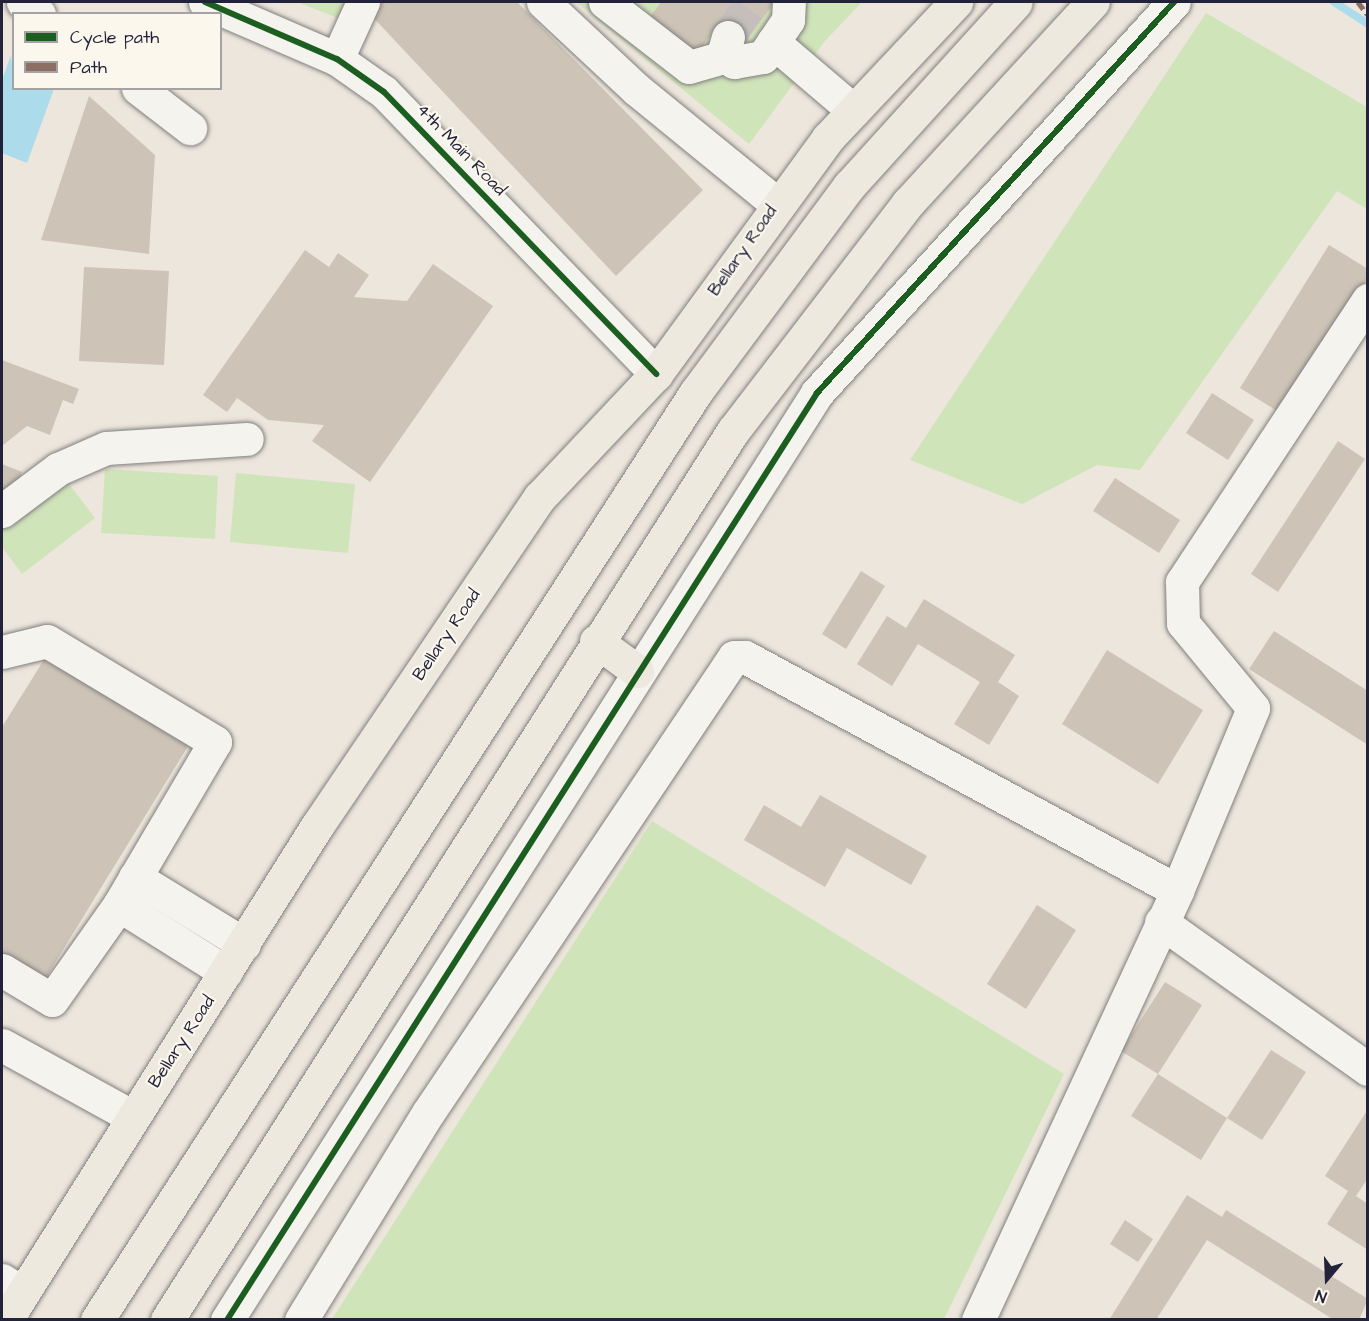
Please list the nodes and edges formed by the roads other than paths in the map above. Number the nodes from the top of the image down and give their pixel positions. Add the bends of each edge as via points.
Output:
1 (23, 2) edge
2 (205, 2) edge
3 (363, 2) edge
4 (543, 2) edge
5 (605, 2) edge
6 (789, 2) edge
7 (956, 2) edge
8 (1016, 2) edge
9 (1094, 2) edge
10 (1174, 2) edge
11 (36, 12) edge
12 (773, 42) junction
13 (337, 59) junction
14 (141, 90) edge
15 (854, 111) junction
16 (190, 128) dead end
17 (776, 203) junction
18 (1368, 300) edge
19 (656, 374) junction
20 (247, 439) dead end
21 (2, 511) edge
22 (596, 641) junction
23 (2, 652) edge
24 (637, 671) junction
25 (135, 877) junction
26 (1177, 891) junction
27 (119, 905) junction
28 (1161, 922) junction
29 (244, 944) junction
30 (2, 970) edge
31 (226, 972) junction
32 (2, 1045) edge
33 (2, 1069) edge
34 (1368, 1069) edge
35 (128, 1126) junction
36 (10, 1297) edge
37 (97, 1320) edge
38 (166, 1320) edge
39 (227, 1320) edge
40 (301, 1320) edge
41 (978, 1320) edge

1 - 11 street
2 - 13 street, 4th Main Road
3 - 13 street
4 - 17 street via 636,89
5 - 12 street via 689,67 728,46 750,62 763,57
6 - 12 street via 788,20
7 - 15 highway, Bellary Road
8 - 37 highway via 849,186 696,392
9 - 22 highway via 908,203 831,301 733,431
10 - 24 street via 817,393
12 - 15 street
13 - 19 street, 4th Main Road via 384,92
14 - 16 street
15 - 17 highway, Bellary Road
17 - 19 highway, Bellary Road
18 - 26 street via 1182,582 1183,623 1253,708
19 - 29 highway, Bellary Road via 540,497
20 - 21 street via 106,448 58,470
22 - 24 highway
22 - 38 highway
23 - 25 street via 47,641 214,742
24 - 39 street
25 - 27 street
25 - 29 street
26 - 28 street
26 - 40 street via 745,657 734,657 434,1103
27 - 30 street via 52,1000
27 - 31 street
28 - 34 street
28 - 41 street
29 - 31 highway, Bellary Road
31 - 35 highway, Bellary Road
32 - 35 street
33 - 35 street
35 - 36 highway, Bellary Road

